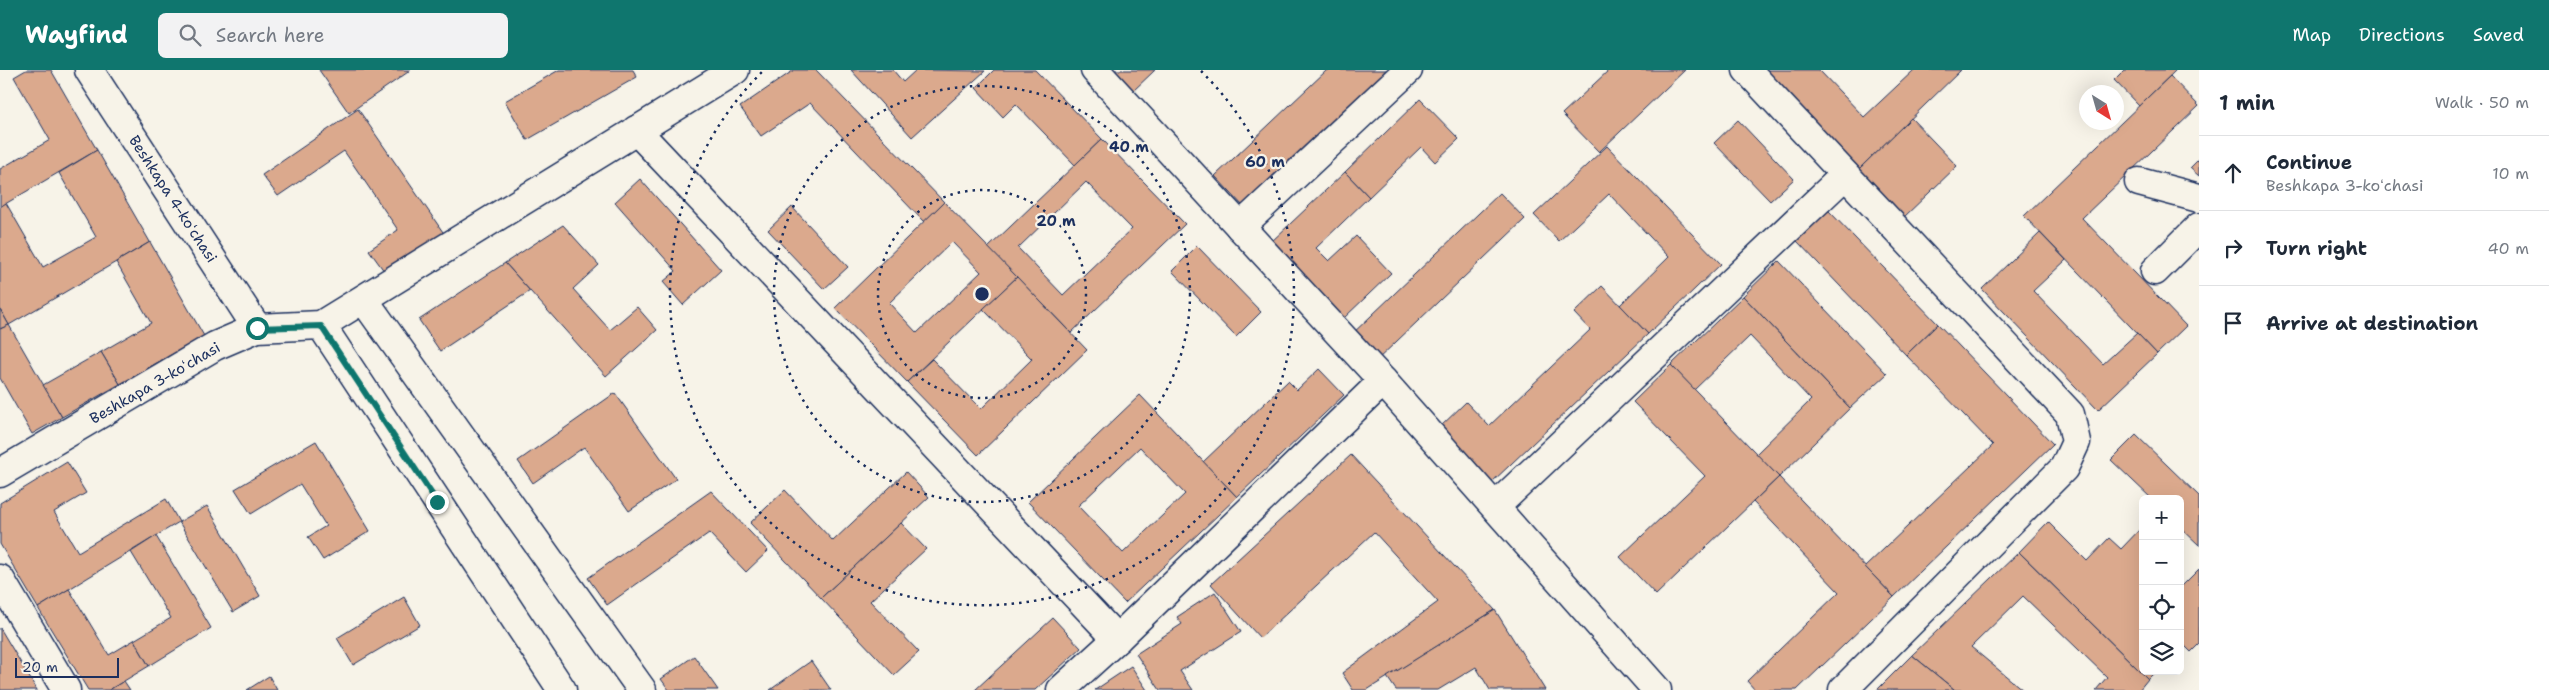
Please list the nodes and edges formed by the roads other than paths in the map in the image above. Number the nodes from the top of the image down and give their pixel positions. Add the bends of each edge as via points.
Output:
1 (89, 70) edge
2 (735, 70) edge
3 (1095, 70) edge
4 (1408, 70) edge
5 (1747, 70) edge
6 (636, 130) junction
7 (1846, 175) junction
8 (2139, 182) dead end
9 (2199, 198) edge
10 (1240, 227) junction
11 (2199, 227) edge
12 (2154, 272) dead end
13 (364, 300) junction
14 (321, 326) junction
15 (257, 328) junction
16 (1383, 381) junction
17 (0, 473) edge
18 (1496, 506) junction
19 (0, 579) edge
20 (1117, 639) junction
21 (66, 690) edge
22 (562, 690) edge
23 (642, 690) edge
24 (1060, 690) edge
25 (1657, 690) edge
26 (1843, 690) edge

1 - 15 street, Beshkapa 4-koʻchasi
2 - 6 street
3 - 10 street
4 - 10 street
5 - 7 street
6 - 13 street
6 - 20 street
7 - 18 street
7 - 26 street via 2070,414 2076,442 2064,468
8 - 9 street
10 - 16 street
11 - 12 street
13 - 14 street
13 - 23 street
14 - 15 street, Beshkapa 3-koʻchasi
14 - 22 street
15 - 17 street, Beshkapa 3-koʻchasi via 216,346
16 - 18 street
16 - 20 street
18 - 25 street
19 - 21 street
20 - 24 street

